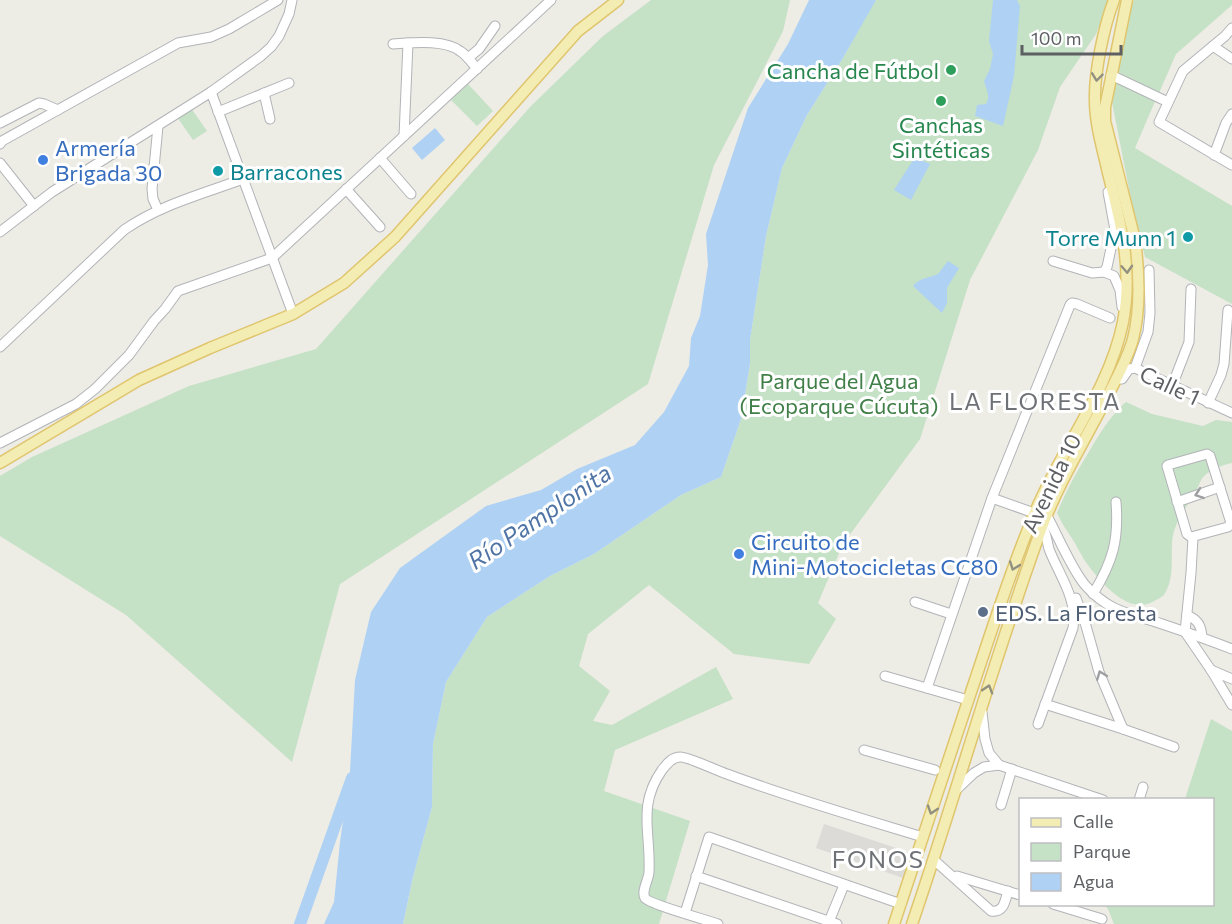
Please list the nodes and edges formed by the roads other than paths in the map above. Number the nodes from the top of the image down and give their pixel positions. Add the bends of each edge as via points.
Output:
1 (278, 0) edge
2 (292, 0) edge
3 (551, 0) edge
4 (618, 0) edge
5 (1114, 0) edge
6 (1127, 0) edge
7 (495, 26) dead end
8 (1232, 28) edge
9 (408, 43) junction
10 (393, 44) dead end
11 (1213, 46) junction
12 (468, 58) junction
13 (1232, 59) edge
14 (477, 69) junction
15 (1112, 75) junction
16 (289, 84) dead end
17 (211, 92) junction
18 (264, 93) junction
19 (1168, 102) junction
20 (58, 110) junction
21 (218, 112) junction
22 (1232, 114) edge
23 (270, 119) dead end
24 (0, 123) edge
25 (158, 126) junction
26 (404, 136) junction
27 (0, 144) edge
28 (1214, 155) junction
29 (380, 158) junction
30 (0, 163) edge
31 (1232, 165) edge
32 (243, 179) junction
33 (1111, 184) junction
34 (346, 189) junction
35 (411, 194) dead end
36 (34, 206) junction
37 (158, 210) junction
38 (380, 227) dead end
39 (0, 232) edge
40 (272, 258) junction
41 (1053, 261) dead end
42 (1149, 270) dead end
43 (1104, 272) junction
44 (1191, 289) dead end
45 (1228, 310) dead end
46 (293, 314) junction
47 (1110, 318) dead end
48 (1124, 318) junction
49 (1230, 322) edge
50 (1, 344) edge
51 (1135, 368) junction
52 (1116, 379) junction
53 (1172, 386) junction
54 (1208, 403) junction
55 (1230, 412) edge
56 (0, 443) edge
57 (0, 463) edge
58 (1220, 487) junction
59 (992, 498) junction
60 (1116, 502) dead end
61 (1177, 502) junction
62 (1034, 513) junction
63 (1045, 526) junction
64 (1192, 537) junction
65 (1049, 547) junction
66 (1035, 549) junction
67 (1093, 594) junction
68 (915, 603) dead end
69 (951, 614) junction
70 (1187, 615) junction
71 (1185, 632) junction
72 (1202, 637) junction
73 (1232, 649) edge
74 (1211, 670) junction
75 (885, 676) dead end
76 (1232, 678) edge
77 (927, 688) junction
78 (1228, 694) edge
79 (968, 700) junction
80 (1045, 704) junction
81 (1232, 705) edge
82 (982, 710) junction
83 (1038, 724) dead end
84 (1123, 729) junction
85 (1174, 747) dead end
86 (864, 750) dead end
87 (951, 752) junction
88 (968, 753) junction
89 (999, 765) junction
90 (940, 769) junction
91 (1012, 769) junction
92 (962, 772) junction
93 (1143, 787) dead end
94 (957, 789) junction
95 (1070, 789) junction
96 (1068, 798) edge
97 (1097, 798) edge
98 (1140, 798) edge
99 (1001, 805) dead end
100 (923, 837) junction
101 (934, 860) junction
102 (952, 875) junction
103 (696, 876) junction
104 (844, 885) junction
105 (1008, 891) junction
106 (1019, 895) edge
107 (901, 904) junction
108 (1060, 906) edge
109 (685, 912) junction
110 (1102, 919) dead end
111 (832, 923) edge
112 (718, 924) edge
113 (894, 924) edge
114 (912, 924) edge

1 - 20 street via 211,37 178,43
2 - 17 street via 282,30 271,47
3 - 14 street
4 - 46 main road via 578,32 395,237 344,282
5 -> 33 main road, Avenida 10 via 1108,14 1095,101
6 - 15 main road, Avenida 10
7 - 12 street
8 - 11 street
9 - 10 street
9 - 12 street via 453,46
9 - 26 street
11 - 13 street
11 - 19 street via 1183,71
12 - 14 street
14 - 26 street
15 - 19 street
15 - 52 main road, Avenida 10 via 1105,121 1135,240 1138,274 1133,339
16 - 18 street
17 - 21 street
17 - 25 street
18 - 21 street
18 - 23 street
19 - 28 street via 1159,122
20 - 24 street via 39,104
20 - 27 street
21 - 32 street
22 - 28 street
25 - 36 street
25 - 37 street via 152,189
26 - 29 street
28 - 31 street
29 - 34 street
29 - 35 street
30 - 36 street
32 - 37 street
32 - 40 street
33 - 43 street via 1108,193 1115,230
33 -> 48 main road, Avenida 10 via 1127,269
34 - 38 street
34 - 40 street
36 - 39 street
37 - 50 street via 124,230
40 - 46 street
40 - 56 street via 178,291 129,355 95,389 76,404
41 - 43 street via 1092,273
42 - 51 street via 1148,332
43 - 48 street via 1117,281
44 - 53 street via 1189,342
45 - 49 street
46 - 57 main road via 139,380
47 - 59 street via 1077,304 1070,305
48 - 62 main road, Avenida 10 via 1104,379
49 - 54 street via 1224,364
51 - 52 street, Calle 1 via 1129,369 1122,379
51 - 53 street, Calle 1
52 - 63 main road, Avenida 10 via 1059,488
53 - 54 street, Calle 1
54 - 55 street, Calle 1
58 -> 61 street
58 - 61 street via 1208,455 1168,465
58 - 64 street via 1231,524
59 - 62 street
59 - 69 street
60 - 67 street via 1114,551
61 - 64 street via 1187,534
62 -> 79 main road, Avenida 10
63 - 65 street
63 - 66 main road, Avenida 10
63 - 67 street
84 -> 63 street via 1099,672 1077,600
64 - 70 street
65 - 66 street via 1041,545
65 - 80 street via 1072,599 1074,615 1073,628
82 -> 66 main road, Avenida 10
67 - 71 street via 1117,610
68 - 69 street
69 - 77 street
70 - 71 street
70 - 72 street via 1199,622
71 - 72 street
71 - 74 street
72 - 73 street
74 - 76 street
74 - 78 street
75 - 77 street
77 - 79 street
78 - 81 street
79 - 87 main road, Avenida 10
80 - 83 street
80 - 84 street
82 - 88 main road, Avenida 10
82 - 89 street via 989,753
84 - 85 street
86 - 90 street
87 - 88 main road
87 - 90 main road, Avenida 10
88 - 92 main road, Avenida 10
89 - 91 street
89 - 94 street via 984,767
90 - 92 main road
90 -> 100 main road, Avenida 10 via 939,790
91 - 95 street
91 - 99 street
92 - 94 main road, Avenida 10
93 - 98 street
94 - 101 main road, Avenida 10
95 - 96 street
95 - 97 street
100 - 107 main road, Avenida 10
100 - 109 street via 677,757 663,769 648,799 649,871 644,893 647,900
101 - 102 street
101 - 114 main road, Avenida 10
102 - 105 street
102 - 105 street via 991,911 1002,908
103 - 104 street via 709,837
103 - 109 street
103 - 111 street
104 - 107 street
104 - 111 street
105 - 106 street
107 - 113 main road, Avenida 10
108 - 110 street
109 - 112 street

